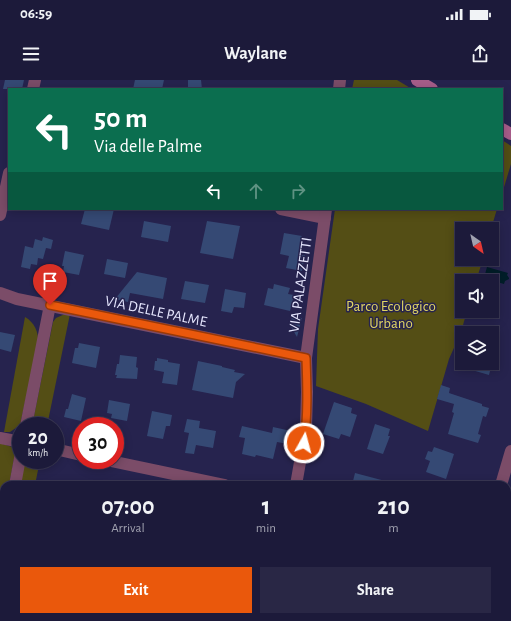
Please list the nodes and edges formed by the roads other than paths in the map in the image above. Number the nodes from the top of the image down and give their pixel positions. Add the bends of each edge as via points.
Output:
1 (417, 80) edge
2 (430, 88) edge
3 (8, 178) edge
4 (292, 210) edge
5 (326, 213) edge
6 (0, 215) edge
7 (0, 293) edge
8 (50, 305) junction
9 (306, 358) junction
10 (28, 417) edge
11 (0, 438) edge
12 (12, 440) edge
13 (511, 450) edge
14 (124, 464) edge
15 (18, 469) edge
16 (16, 481) edge
17 (207, 481) edge
18 (297, 481) edge
19 (503, 481) edge

1 - 2 main road
3 - 6 street
4 - 5 street
5 - 9 street, VIA PALAZZETTI
7 - 8 street, VIA DELLE PALME
8 - 9 street, VIA DELLE PALME
8 - 10 street
9 - 18 street, VIA PALAZZETTI via 306,428
11 - 12 street
13 - 19 street
14 - 17 street
15 - 16 street

